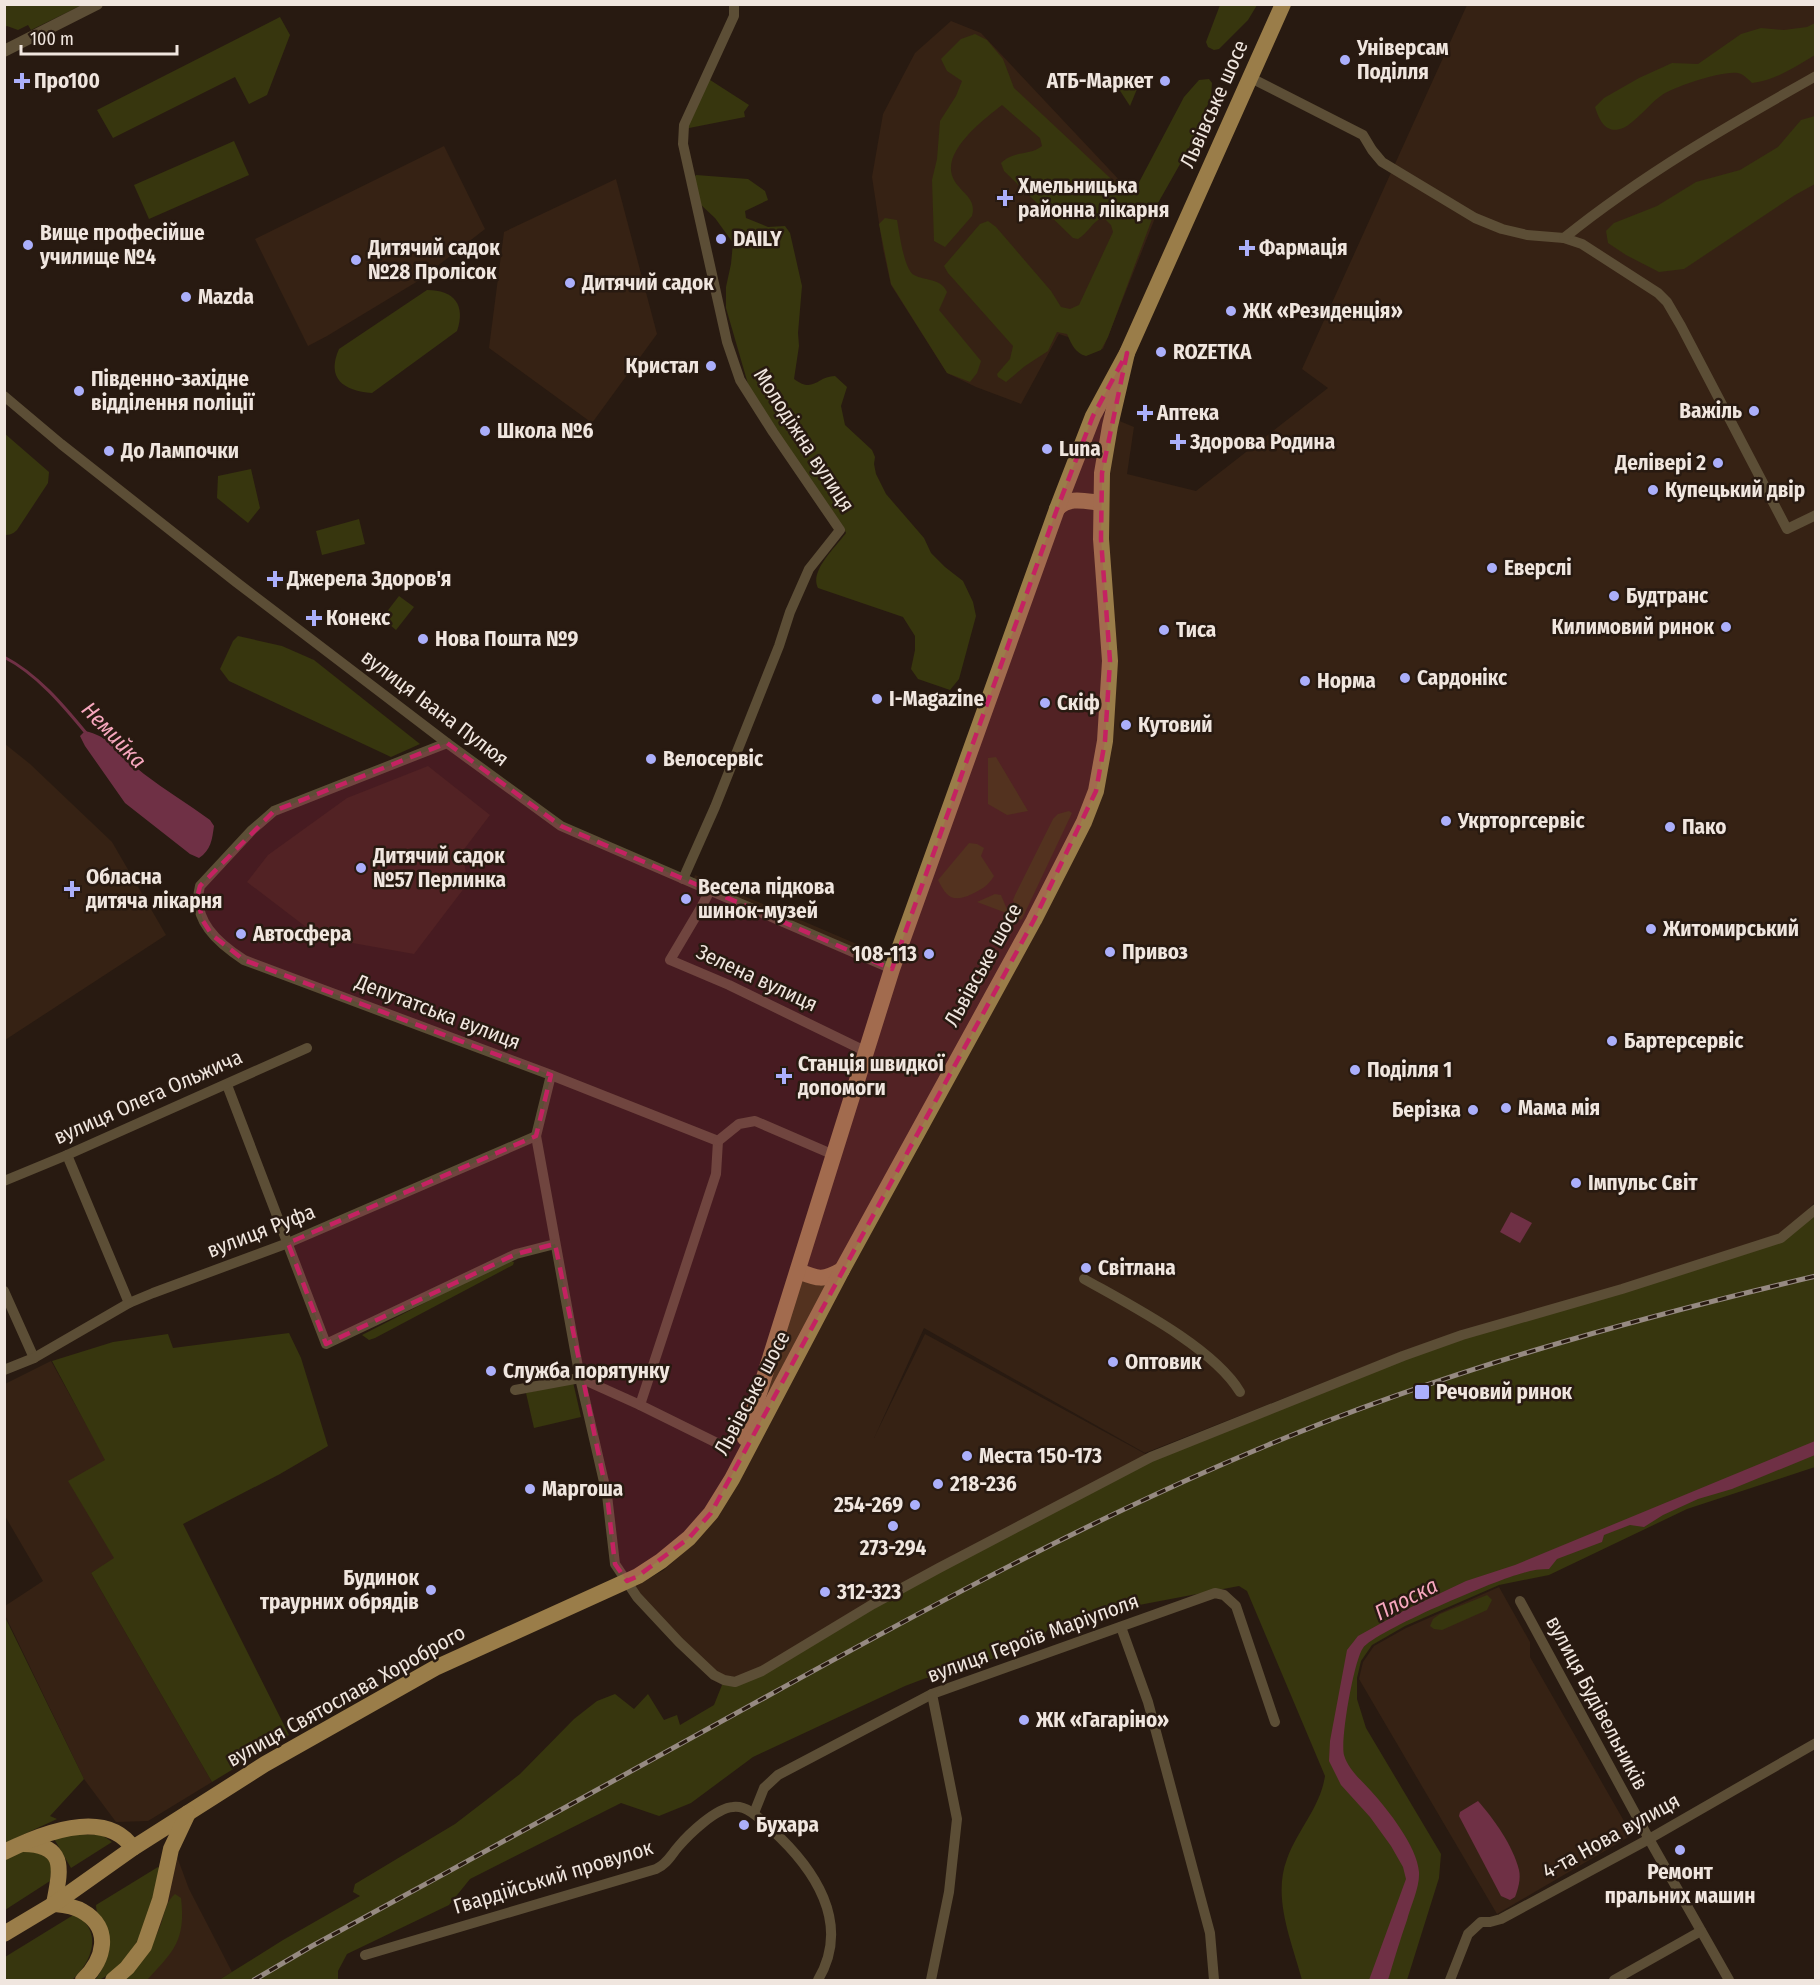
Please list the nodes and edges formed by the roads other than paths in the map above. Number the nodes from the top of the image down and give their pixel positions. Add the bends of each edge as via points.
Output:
1 (97, 4) edge
2 (734, 4) edge
3 (1283, 4) edge
4 (4, 51) edge
5 (1815, 76) edge
6 (1251, 78) junction
7 (1564, 238) junction
8 (1127, 353) junction
9 (4, 396) edge
10 (1101, 503) junction
11 (1057, 509) junction
12 (1815, 515) edge
13 (447, 743) junction
14 (683, 879) junction
15 (710, 890) junction
16 (892, 969) junction
17 (308, 1048) dead end
18 (867, 1052) junction
19 (552, 1075) junction
20 (227, 1085) junction
21 (536, 1136) junction
22 (718, 1141) junction
23 (67, 1155) junction
24 (834, 1155) junction
25 (4, 1181) edge
26 (1815, 1209) edge
27 (288, 1243) junction
28 (555, 1244) junction
29 (842, 1270) junction
30 (798, 1271) junction
31 (1084, 1279) dead end
32 (4, 1291) edge
33 (129, 1303) junction
34 (34, 1358) junction
35 (4, 1370) edge
36 (580, 1378) junction
37 (515, 1390) dead end
38 (1240, 1392) dead end
39 (640, 1405) junction
40 (721, 1445) dead end
41 (732, 1479) junction
42 (627, 1581) junction
43 (1520, 1601) dead end
44 (1121, 1627) junction
45 (932, 1694) junction
46 (1275, 1722) dead end
47 (1815, 1743) edge
48 (188, 1812) junction
49 (754, 1813) junction
50 (1649, 1839) junction
51 (20, 1844) junction
52 (133, 1848) junction
53 (4, 1852) edge
54 (54, 1904) junction
55 (1701, 1930) junction
56 (4, 1934) edge
57 (366, 1955) dead end
58 (83, 1980) edge
59 (113, 1980) edge
60 (818, 1980) edge
61 (931, 1980) edge
62 (1214, 1980) edge
63 (1450, 1980) edge
64 (1614, 1980) edge
65 (1729, 1980) edge

1 - 4 street
2 - 14 street, Молодіжна вулиця via 734,16 684,125 683,144 727,342 740,380 840,530 806,576
3 - 6 main road, Львівське шосе
5 - 7 street via 1679,156
6 - 7 street via 1363,135 1382,162 1474,218 1527,235
6 - 8 main road, Львівське шосе
7 - 12 street via 1582,244 1667,302 1787,529
8 - 10 main road, Львівське шосе via 1110,426
8 - 11 main road, Львівське шосе via 1093,416
9 - 13 street, вулиця Івана Пулюя via 87,465
10 - 11 main road via 1069,500
10 - 29 main road, Львівське шосе via 1110,661 1105,741 1096,791 1034,920
11 - 16 main road, Львівське шосе
13 - 14 street, вулиця Івана Пулюя via 561,826
13 - 19 street, Депутатська вулиця via 274,811 200,886 197,898 203,921 212,935 244,960
14 - 15 street, вулиця Івана Пулюя
15 - 16 street, вулиця Івана Пулюя
15 - 18 street, Зелена вулиця via 670,960
16 - 18 main road, Львівське шосе
17 - 20 street, вулиця Олега Ольжича
18 - 24 main road, Львівське шосе
19 - 21 street
19 - 22 street, Депутатська вулиця
20 - 23 street, вулиця Олега Ольжича
20 - 27 street
21 - 27 street, вулиця Руфа
21 - 28 street
22 - 24 street via 739,1124 755,1121
22 - 39 street via 716,1174
23 - 25 street, вулиця Олега Ольжича
23 - 33 street
24 - 30 main road, Львівське шосе
26 - 42 street via 1781,1238 1462,1335 1151,1457 939,1568 762,1671 735,1682 714,1675 696,1659
27 - 28 street via 326,1344 516,1254
27 - 33 street, вулиця Руфа
28 - 36 street
29 - 30 main road via 825,1278
29 - 41 main road, Львівське шосе
30 - 41 main road, Львівське шосе
31 - 38 street via 1207,1355
32 - 34 street
33 - 34 street, вулиця Руфа
34 - 35 street, вулиця Руфа
36 - 37 street
36 - 39 street
36 - 42 street via 607,1495 615,1564
39 - 40 street
41 - 42 main road, вулиця Святослава Хороброго via 711,1513 689,1538
42 - 48 main road, вулиця Святослава Хороброго via 435,1668
43 - 50 street, вулиця Будівельників
44 - 45 street, вулиця Героїв Маріуполя
44 - 46 street, вулиця Героїв Маріуполя via 1215,1593 1224,1595 1236,1606
44 - 62 street via 1148,1702 1210,1933
45 - 49 street, вулиця Героїв Маріуполя via 778,1775 764,1788
45 - 61 street via 957,1819 949,1892
47 - 50 street, 4-та Нова вулиця
48 - 52 main road, вулиця Святослава Хороброго
48 - 59 main road via 171,1849 144,1947
49 - 57 street, Гвардійський провулок via 734,1806 723,1810 688,1836 667,1862 656,1869
49 - 60 street via 803,1863 826,1900 830,1950
50 - 55 street, вулиця Будівельників
50 - 63 street, 4-та Нова вулиця via 1501,1918 1481,1922 1468,1934
51 - 52 main road via 52,1831 82,1827 105,1828 126,1837
51 - 53 main road
51 - 54 main road via 49,1849 58,1859
52 - 54 main road, вулиця Святослава Хороброго
54 - 56 main road, вулиця Святослава Хороброго
54 - 58 main road via 81,1910 101,1934 102,1953
55 - 64 street
55 - 65 street, вулиця Будівельників

